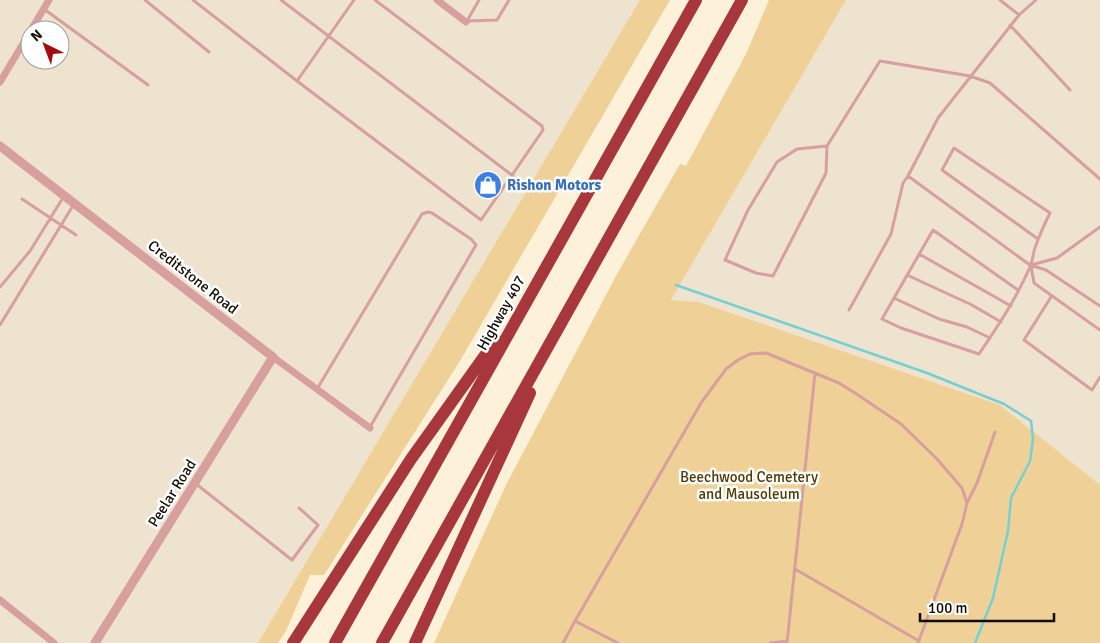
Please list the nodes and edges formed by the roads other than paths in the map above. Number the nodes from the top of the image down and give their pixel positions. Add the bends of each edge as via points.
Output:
1 (49, 0) edge
2 (145, 0) edge
3 (193, 0) edge
4 (282, 0) edge
5 (354, 0) edge
6 (375, 0) edge
7 (437, 0) edge
8 (479, 0) edge
9 (509, 0) edge
10 (696, 0) edge
11 (742, 0) edge
12 (1000, 0) edge
13 (1036, 0) edge
14 (44, 9) junction
15 (1019, 15) junction
16 (37, 20) edge
17 (466, 22) junction
18 (1010, 25) junction
19 (328, 35) junction
20 (20, 48) edge
21 (209, 52) dead end
22 (970, 76) junction
23 (297, 81) junction
24 (0, 82) edge
25 (148, 85) dead end
26 (1070, 90) dead end
27 (0, 146) edge
28 (827, 146) junction
29 (514, 176) junction
30 (908, 176) junction
31 (1100, 179) edge
32 (64, 196) junction
33 (22, 199) dead end
34 (74, 203) junction
35 (51, 217) junction
36 (61, 224) junction
37 (1100, 227) edge
38 (76, 235) dead end
39 (1038, 239) junction
40 (920, 254) junction
41 (1030, 265) junction
42 (907, 275) junction
43 (535, 285) junction
44 (0, 287) edge
45 (1018, 290) junction
46 (1051, 297) junction
47 (894, 298) junction
48 (1010, 306) junction
49 (1100, 306) edge
50 (849, 310) dead end
51 (1001, 322) junction
52 (0, 325) edge
53 (1100, 330) edge
54 (555, 336) junction
55 (990, 338) junction
56 (273, 357) junction
57 (815, 372) junction
58 (1100, 377) edge
59 (318, 389) junction
60 (370, 428) joint
61 (994, 432) dead end
62 (194, 483) junction
63 (966, 503) junction
64 (298, 508) dead end
65 (795, 569) junction
66 (0, 600) edge
67 (575, 621) junction
68 (787, 642) edge
69 (919, 642) edge
70 (54, 643) edge
71 (95, 643) edge
72 (293, 643) edge
73 (335, 643) edge
74 (382, 643) edge
75 (415, 643) edge
76 (563, 643) edge
77 (618, 643) edge
78 (770, 643) edge

1 - 14 street
2 - 21 lane
3 - 23 lane
4 - 19 lane
5 - 19 lane
6 - 29 lane via 542,126 543,130
7 - 17 street
8 - 17 lane
9 - 17 lane via 497,20
10 - 43 highway, Highway 407
11 - 54 highway
12 - 15 lane
13 - 15 lane
14 - 16 street
14 - 25 lane
15 - 18 lane
18 - 22 lane
18 - 26 lane
19 - 23 lane
19 - 29 lane
20 - 24 street
22 - 28 lane via 880,61
22 - 30 lane via 938,118
22 - 31 lane via 990,83
23 - 29 lane via 481,220
27 - 32 street, Creditstone Road
28 - 28 lane via 797,149 777,162 748,210 725,260 756,273 773,276 826,172
30 - 41 lane
30 - 50 lane via 903,183 891,234
32 - 34 street, Creditstone Road
32 - 35 lane
33 - 35 lane
34 - 36 lane
34 - 56 street, Creditstone Road
35 - 36 lane
35 - 44 lane via 30,251
36 - 38 lane
36 - 52 lane
37 - 41 lane via 1056,258
39 - 39 lane via 1050,213 954,148 942,170
39 - 41 lane
40 - 42 lane
40 - 45 lane via 933,230
40 - 48 lane
41 - 45 lane
41 - 46 lane via 1034,283
41 - 49 lane via 1046,270
42 - 47 lane
42 - 51 lane
43 - 72 highway via 410,459
43 - 73 highway, Highway 407
45 - 48 lane
46 - 53 lane
46 - 58 lane via 1024,340 1092,390
47 - 55 lane via 939,320 967,327
47 - 55 lane via 882,319 901,328 979,354
48 - 51 lane
51 - 55 lane
54 - 74 highway
54 - 75 highway
56 - 59 street, Creditstone Road
56 - 62 street, Peelar Road
57 - 63 lane via 839,383 901,424 962,488
57 - 65 lane
57 - 67 lane via 766,353 750,354 726,369 701,403
59 - 60 street, Creditstone Road
59 - 60 lane via 422,214 432,213 471,239 476,244 475,249
61 - 63 lane via 977,483
62 - 64 lane via 292,560 318,525
62 - 71 street, Peelar Road
63 - 69 lane via 962,524
65 - 68 lane
65 - 69 lane
66 - 70 street
67 - 76 lane
67 - 77 lane
68 - 78 lane

